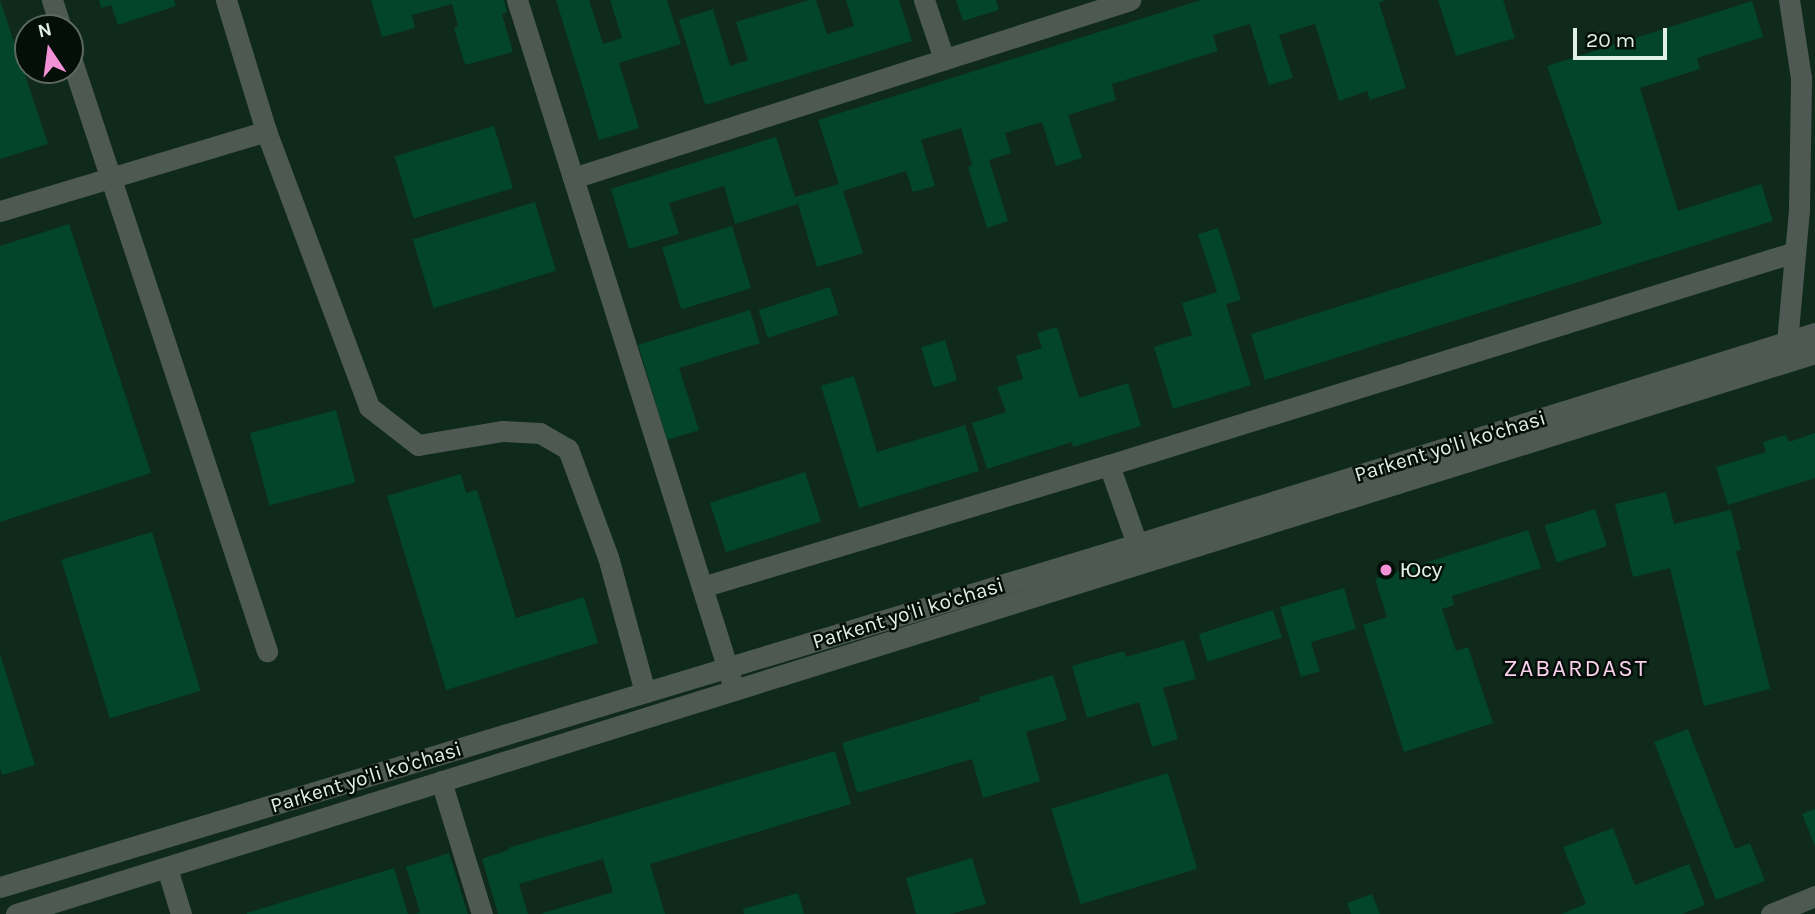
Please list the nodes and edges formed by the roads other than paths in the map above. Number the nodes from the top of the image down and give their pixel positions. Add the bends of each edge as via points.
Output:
1 (226, 0) edge
2 (517, 0) edge
3 (925, 0) edge
4 (1130, 0) edge
5 (1789, 0) edge
6 (944, 59) junction
7 (80, 84) edge
8 (265, 131) junction
9 (110, 176) junction
10 (573, 178) junction
11 (0, 211) edge
12 (1795, 252) junction
13 (1815, 332) edge
14 (1786, 352) junction
15 (1815, 353) edge
16 (1109, 466) junction
17 (1137, 544) junction
18 (702, 587) junction
19 (267, 651) dead end
20 (727, 668) junction
21 (734, 691) junction
22 (645, 692) junction
23 (441, 781) junction
24 (167, 867) junction
25 (0, 887) edge
26 (1815, 896) edge
27 (16, 914) edge
28 (181, 914) edge
29 (482, 914) edge
30 (1771, 914) edge

1 - 8 street
2 - 10 street
3 - 6 street
4 - 6 street
5 - 12 street via 1801,78
6 - 10 street
7 - 9 street
8 - 9 street
8 - 22 street via 369,407 418,445 503,431 540,433 568,449 608,557
9 - 11 street
9 - 19 street
10 - 18 street
12 - 14 street
12 - 16 street
13 - 14 street, Parkent yo'li ko'chasi
14 - 15 street, Parkent yo'li ko'chasi
14 - 17 street, Parkent yo'li ko'chasi
14 - 21 street, Parkent yo'li ko'chasi
16 - 17 street
16 - 18 street
17 - 20 street, Parkent yo'li ko'chasi
18 - 20 street
20 - 21 street
20 - 22 street, Parkent yo'li ko'chasi
21 - 23 street, Parkent yo'li ko'chasi
22 - 25 street, Parkent yo'li ko'chasi
23 - 24 street, Parkent yo'li ko'chasi
23 - 29 street
24 - 27 street, Parkent yo'li ko'chasi
24 - 28 street
26 - 30 street

